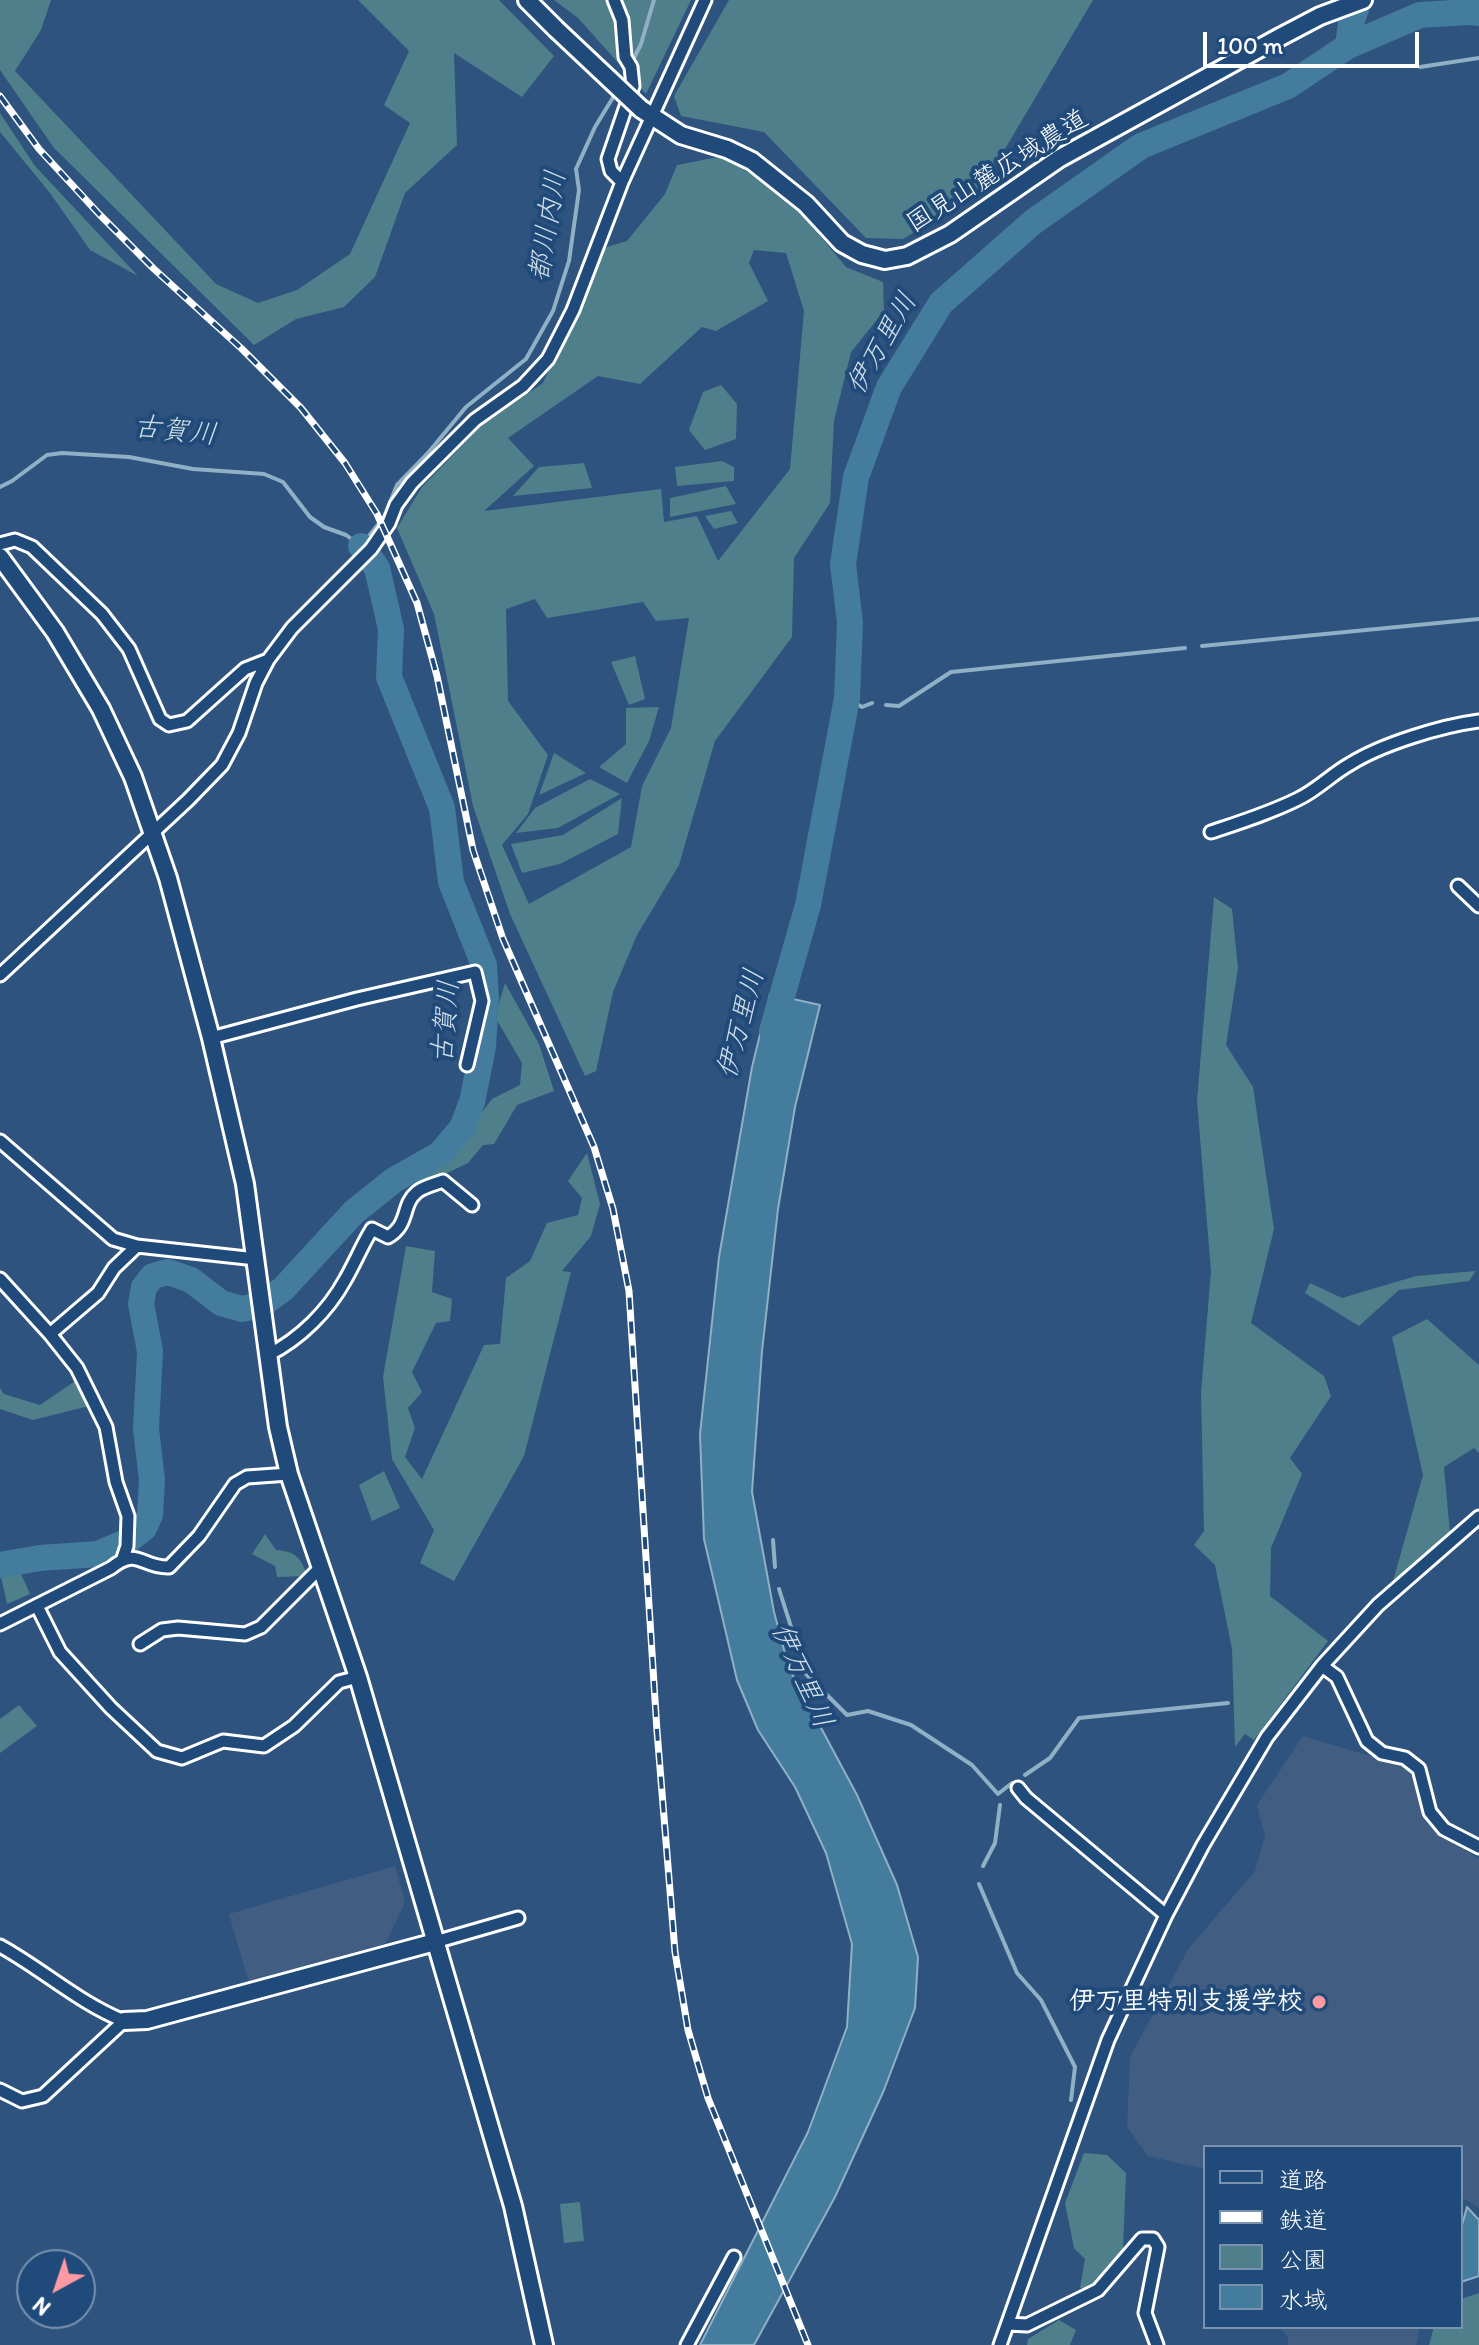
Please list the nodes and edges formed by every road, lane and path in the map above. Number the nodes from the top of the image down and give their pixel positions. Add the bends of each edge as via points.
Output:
1 (527, 0) edge
2 (614, 0) edge
3 (705, 0) edge
4 (1363, 0) edge
5 (647, 113) junction
6 (622, 182) junction
7 (0, 544) edge
8 (0, 557) edge
9 (268, 660) junction
10 (1479, 721) edge
11 (152, 831) junction
12 (1211, 832) dead end
13 (1458, 886) dead end
14 (1479, 906) edge
15 (0, 975) edge
16 (211, 1038) junction
17 (467, 1065) dead end
18 (0, 1141) edge
19 (472, 1205) dead end
20 (137, 1246) junction
21 (257, 1268) junction
22 (0, 1279) edge
23 (50, 1334) junction
24 (268, 1355) junction
25 (289, 1474) junction
26 (1479, 1517) edge
27 (125, 1552) junction
28 (321, 1567) junction
29 (37, 1606) junction
30 (0, 1624) edge
31 (140, 1644) dead end
32 (1322, 1666) junction
33 (358, 1677) junction
34 (1018, 1788) dead end
35 (1479, 1847) edge
36 (1166, 1915) junction
37 (518, 1918) dead end
38 (435, 1942) junction
39 (0, 1946) edge
40 (124, 2021) junction
41 (0, 2090) edge
42 (734, 2257) dead end
43 (1008, 2324) junction
44 (544, 2345) edge
45 (687, 2345) edge
46 (1000, 2345) edge
47 (1157, 2345) edge

1 - 5 street, 国見山麓広域農道, bridge
2 - 6 street via 633,86 608,159
3 - 5 street
4 - 5 street, 国見山麓広域農道 via 1320,16 1060,158 950,234 907,256 885,260 842,243 806,204 752,161 681,135
5 - 6 street
6 - 9 street via 573,310 548,359 523,386 475,420 412,483 368,554 292,628
7 - 9 street via 15,540 32,547 102,614 129,649 160,719 169,725 187,721 245,669
8 - 11 street via 55,632 101,709
9 - 11 street via 222,765
10 - 12 street via 1374,750 1303,797
11 - 15 street
11 - 16 street
13 - 14 street
16 - 17 street via 475,972 482,1001
16 - 21 street via 245,1184
18 - 20 street via 113,1239
19 - 24 street via 443,1181 417,1192 399,1230 388,1237 372,1229 324,1310 289,1344
20 - 21 street
20 - 23 street via 98,1293
21 - 24 street
22 - 23 street
23 - 27 street via 77,1368 106,1427 128,1516
24 - 25 street
25 - 27 street via 247,1477 235,1484 199,1536 169,1567
25 - 28 street
26 - 32 street via 1378,1605
27 - 29 street via 111,1568
28 - 31 street via 261,1627 245,1634 178,1628 162,1630
28 - 33 street
29 - 30 street
29 - 33 street via 60,1652 111,1708 157,1751 182,1758 223,1741 264,1746 294,1726 339,1682
32 - 35 street via 1337,1677 1367,1741 1419,1769 1430,1812 1444,1829
32 - 36 street via 1267,1737
33 - 38 street
34 - 36 street
36 - 43 street via 1108,2040
37 - 38 street
38 - 40 street via 147,2020
38 - 44 street via 513,2206
39 - 40 street
40 - 41 street via 43,2096 22,2101
42 - 45 street
43 - 46 street
43 - 47 street via 1027,2325 1098,2290 1142,2239 1153,2239 1158,2247 1145,2313

